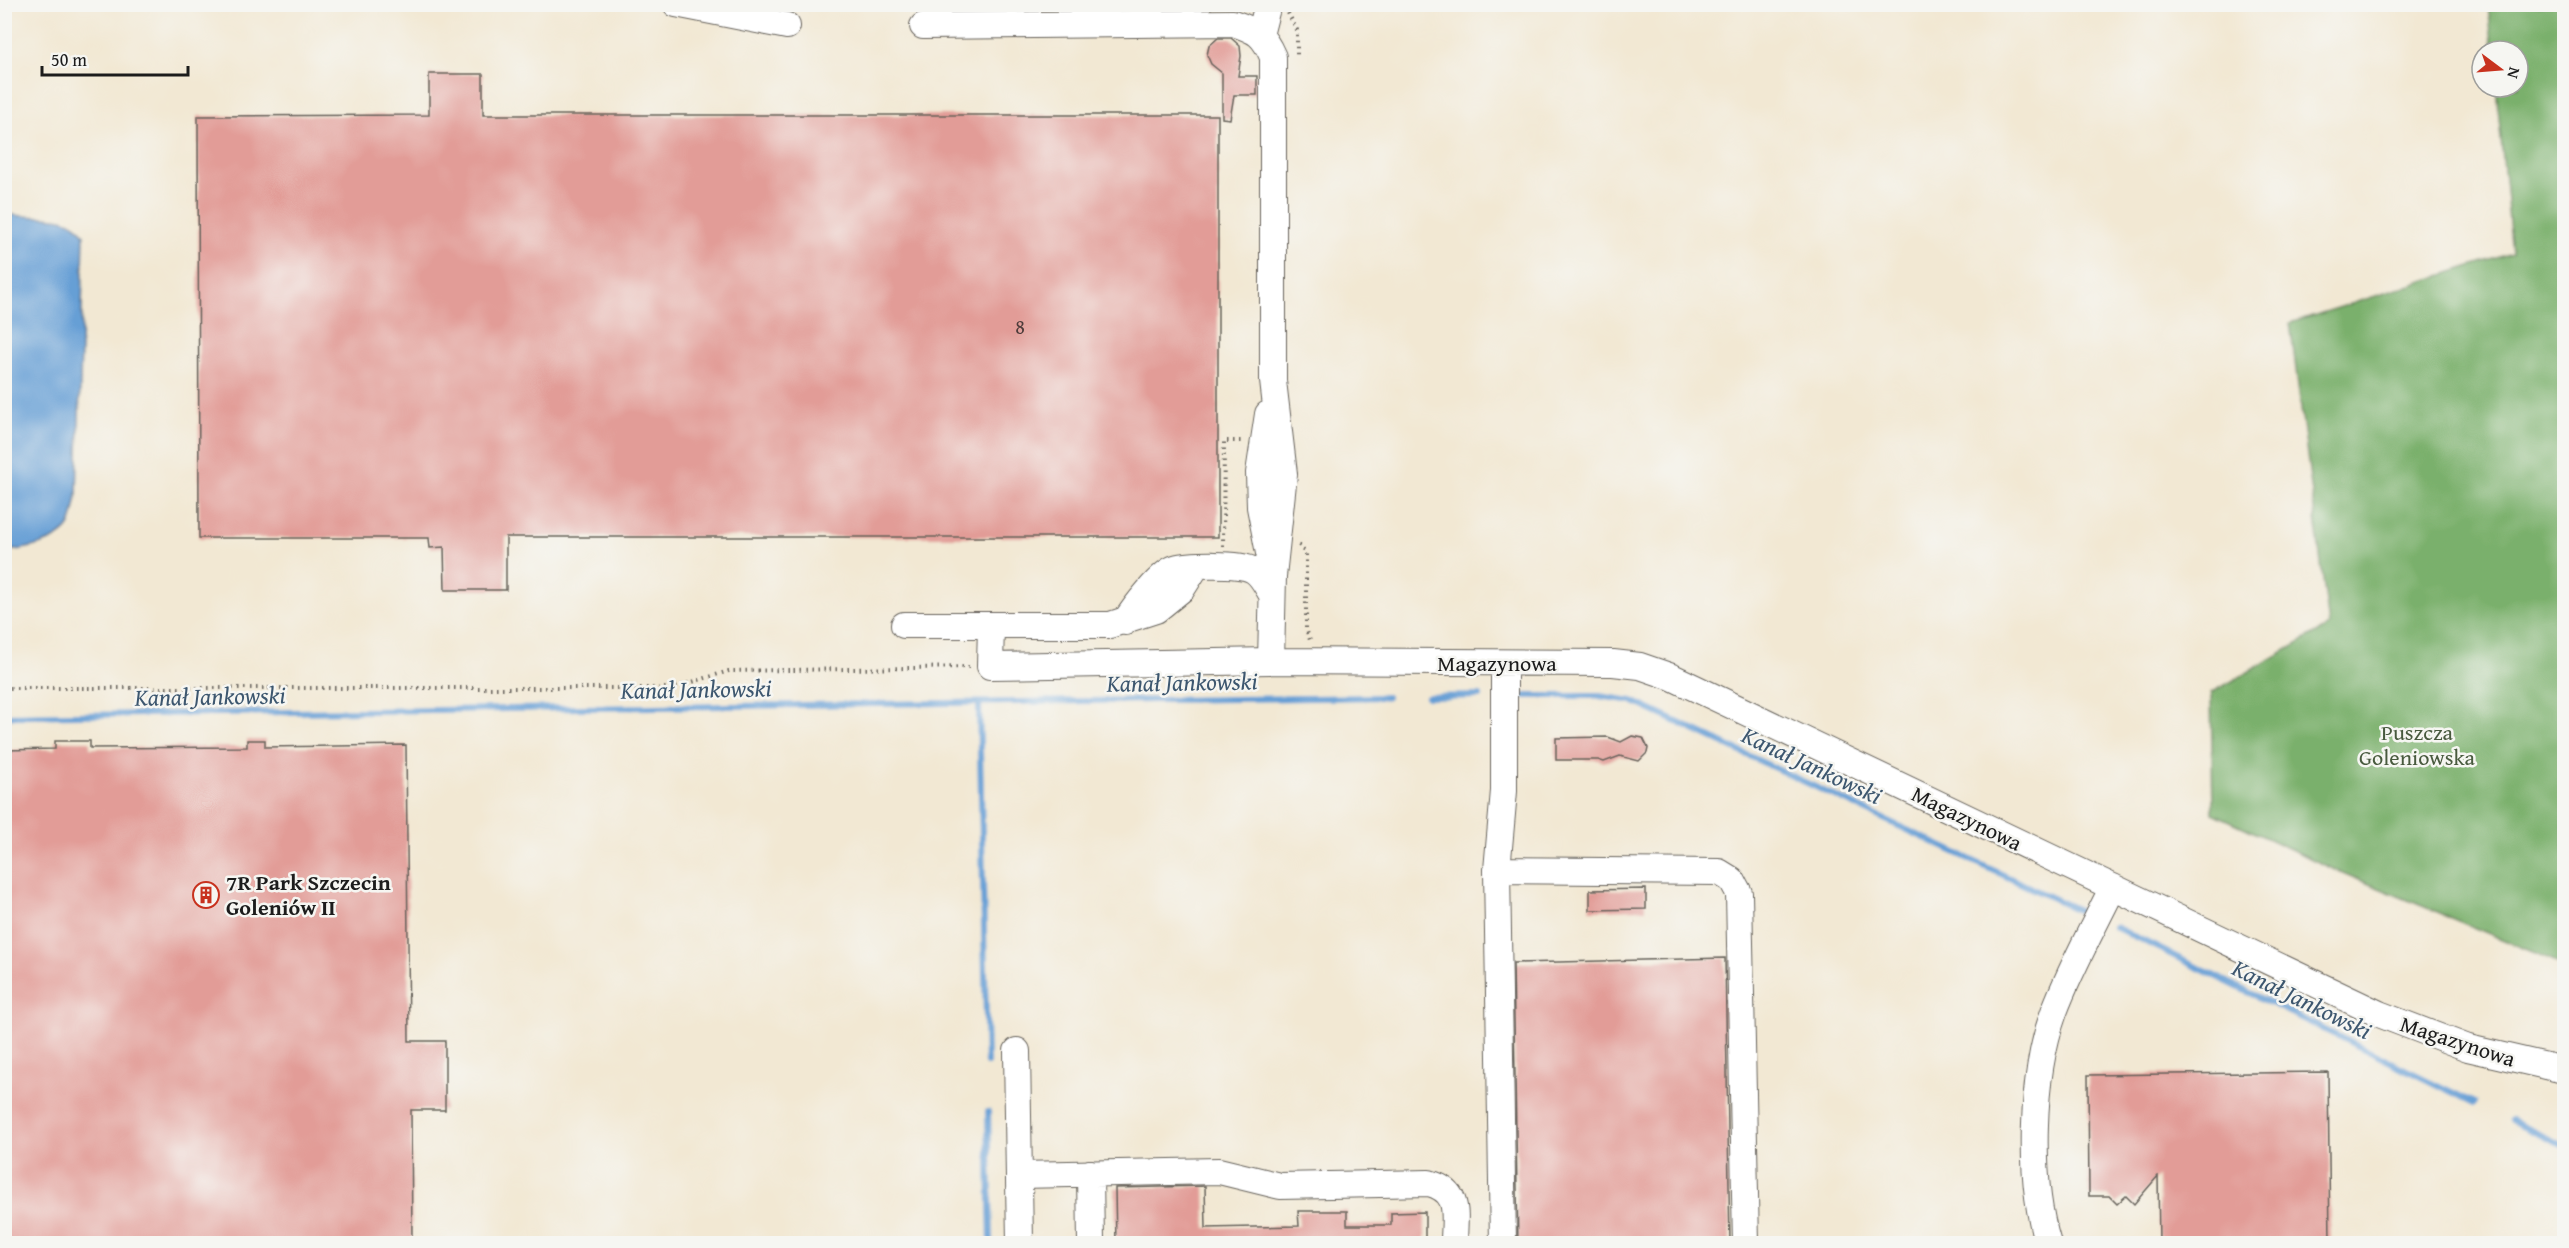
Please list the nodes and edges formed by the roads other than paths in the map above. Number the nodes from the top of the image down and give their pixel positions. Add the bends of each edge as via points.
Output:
1 (676, 4) edge
2 (1268, 4) edge
3 (787, 26) dead end
4 (923, 26) dead end
5 (1260, 35) junction
6 (1272, 586) junction
7 (904, 625) dead end
8 (991, 625) junction
9 (1271, 661) junction
10 (1504, 663) junction
11 (1497, 870) junction
12 (2113, 887) junction
13 (1017, 1051) dead end
14 (2565, 1070) edge
15 (1090, 1173) junction
16 (1019, 1175) junction
17 (1020, 1244) edge
18 (1091, 1244) edge
19 (1454, 1244) edge
20 (1503, 1244) edge
21 (1746, 1244) edge
22 (2048, 1244) edge

1 - 3 street
2 - 5 street
4 - 5 street via 1233,23
5 - 6 street via 1274,57 1273,381 1259,473
6 - 8 street via 1243,566 1173,568 1138,600 1125,622
6 - 9 street
7 - 8 street
8 - 9 street, Magazynowa via 990,666
9 - 10 street, Magazynowa
10 - 11 street via 1504,791
10 - 12 street, Magazynowa via 1613,663 1640,666 1672,677
11 - 20 street
11 - 21 street via 1719,872 1732,880 1738,893
12 - 14 street, Magazynowa via 2379,1014 2468,1048
12 - 22 street via 2054,1012 2040,1064 2037,1191
13 - 16 street
15 - 16 street
15 - 18 street
15 - 19 street via 1220,1172 1280,1186 1429,1183 1444,1187 1453,1200
16 - 17 street

